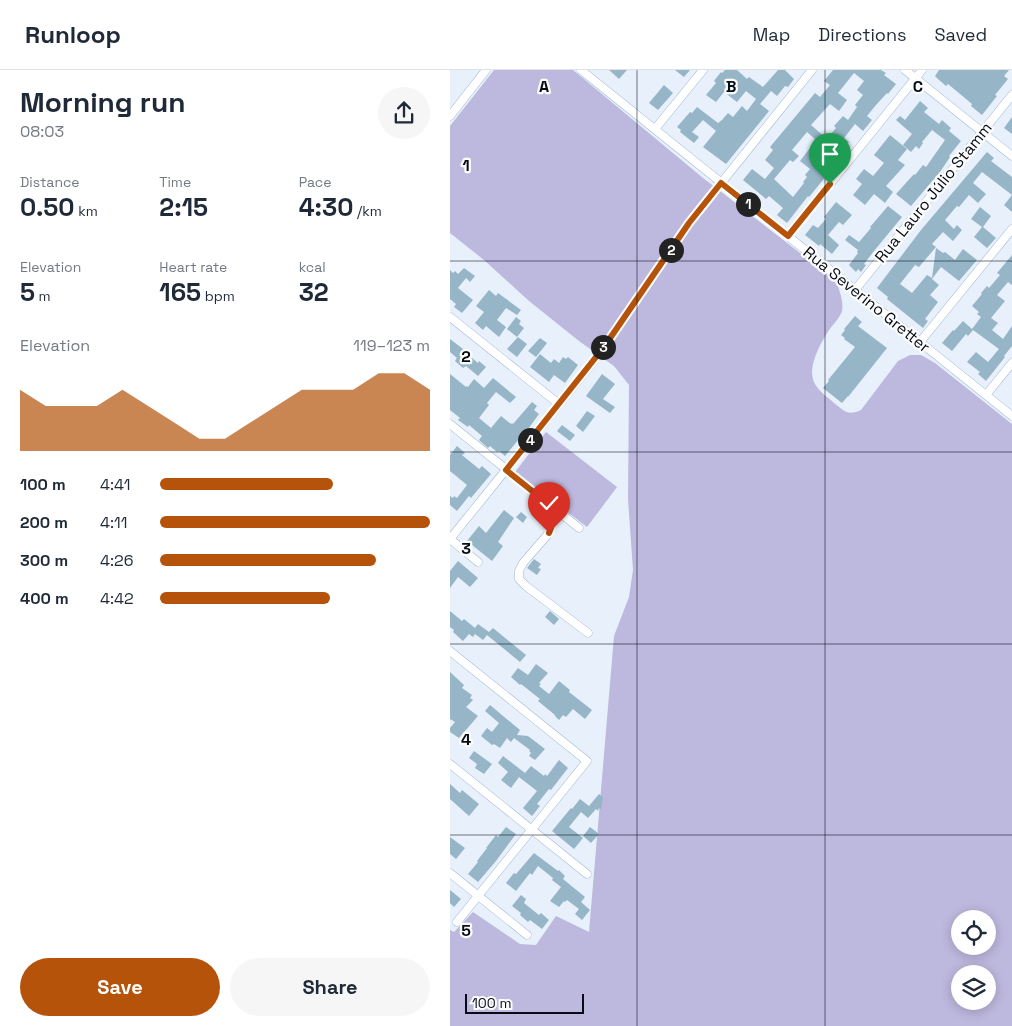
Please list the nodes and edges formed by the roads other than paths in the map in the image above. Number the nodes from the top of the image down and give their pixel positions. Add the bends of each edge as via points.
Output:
1 (486, 70) edge
2 (581, 70) edge
3 (703, 70) edge
4 (812, 70) edge
5 (905, 70) edge
6 (922, 70) edge
7 (592, 73) edge
8 (915, 78) junction
9 (1012, 95) edge
10 (450, 116) edge
11 (655, 129) junction
12 (982, 132) junction
13 (1012, 156) edge
14 (721, 183) junction
15 (1012, 229) edge
16 (788, 236) junction
17 (855, 290) junction
18 (450, 316) edge
19 (920, 342) junction
20 (1012, 363) edge
21 (986, 395) junction
22 (558, 404) junction
23 (1012, 416) edge
24 (450, 424) edge
25 (506, 470) junction
26 (551, 506) junction
27 (578, 528) dead end
28 (450, 539) edge
29 (478, 562) dead end
30 (588, 633) dead end
31 (450, 651) edge
32 (450, 764) edge
33 (532, 830) junction
34 (450, 872) edge
35 (588, 874) dead end
36 (478, 895) junction
37 (456, 922) dead end
38 (527, 934) dead end

1 - 10 street
2 - 7 street, Rua Severino Gretter
3 - 11 street
4 - 14 street
5 - 8 street
6 - 8 street
7 - 11 street, Rua Severino Gretter
8 - 12 street
8 - 16 street
9 - 12 street, Rua Lauro Júlio Stamm
11 - 14 street, Rua Severino Gretter
12 - 13 street
12 - 17 street, Rua Lauro Júlio Stamm
14 - 16 street, Rua Severino Gretter
14 - 22 street via 689,223 604,347
15 - 19 street
16 - 17 street, Rua Severino Gretter
17 - 19 street, Rua Severino Gretter
18 - 22 street
19 - 21 street, Rua Severino Gretter
20 - 21 street
21 - 23 street, Rua Severino Gretter
22 - 25 street
24 - 25 street
25 - 26 street
25 - 28 street
26 - 27 street
26 - 30 street via 549,533 523,563 519,579
28 - 29 street
31 - 33 street via 587,761
32 - 33 street
33 - 35 street
33 - 36 street
34 - 36 street
36 - 37 street
36 - 38 street

